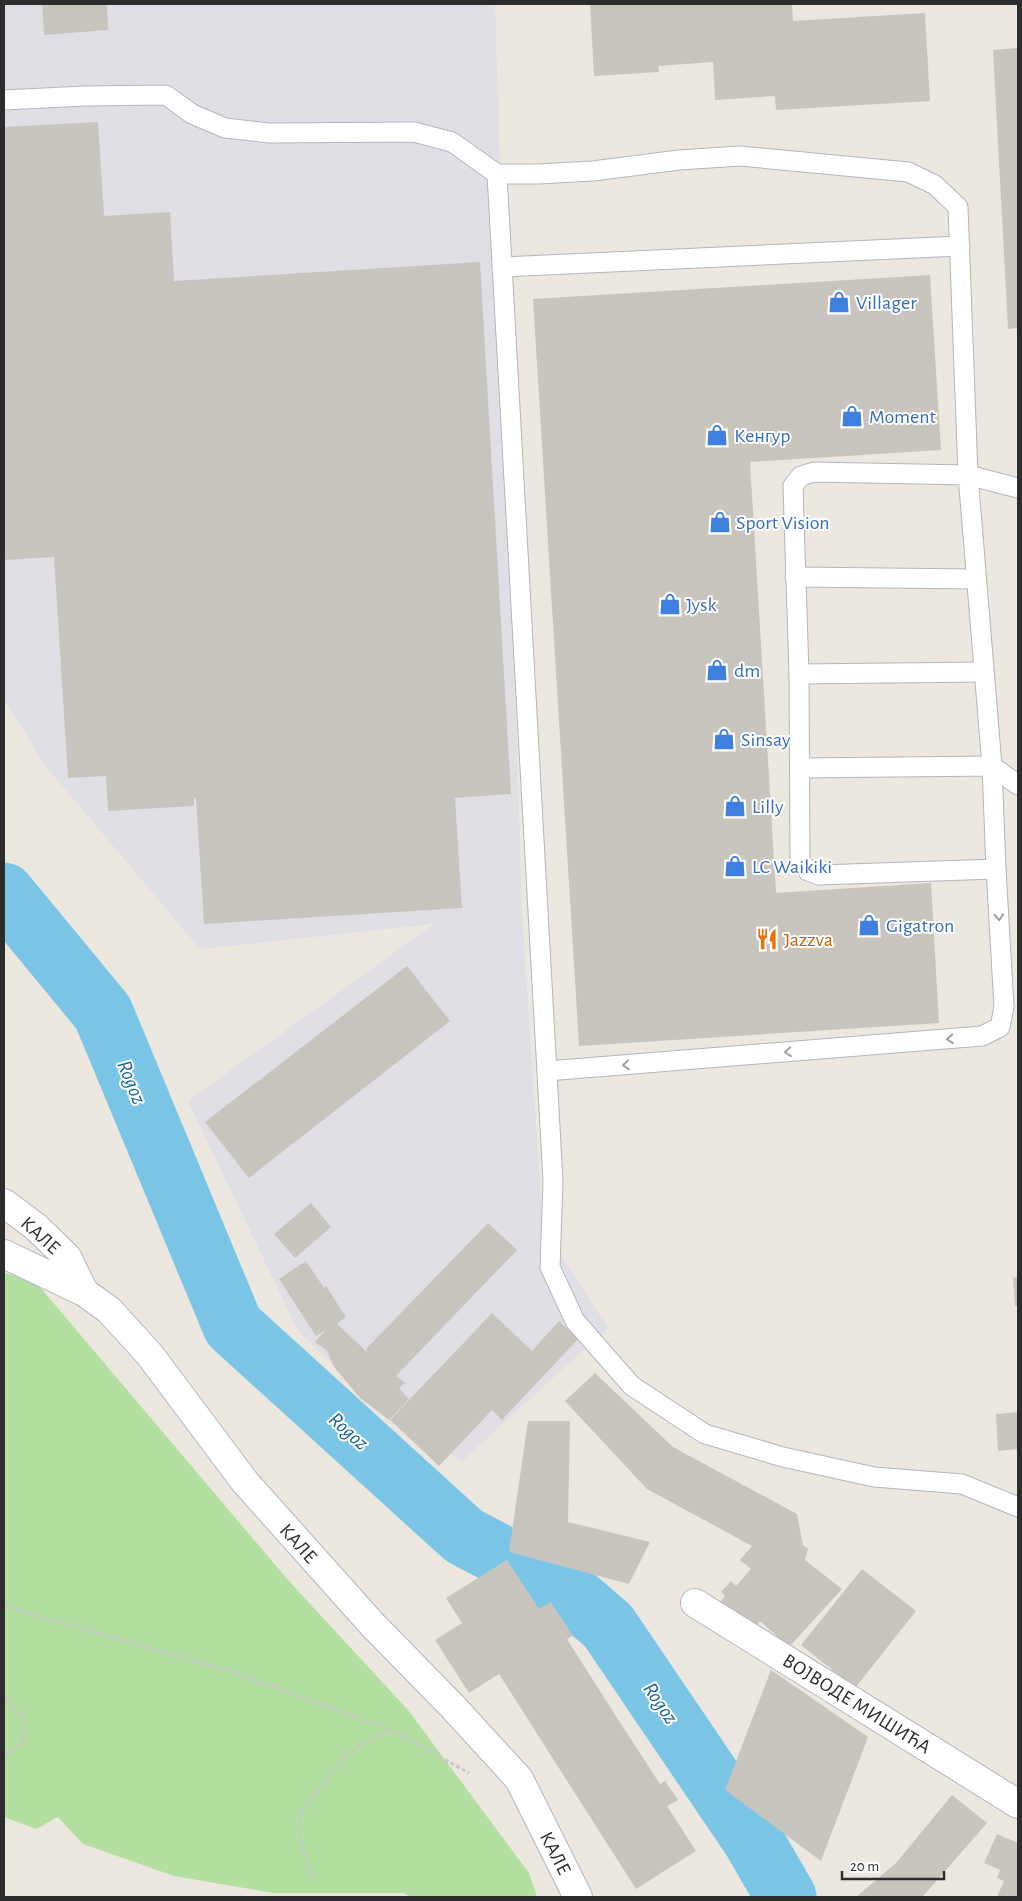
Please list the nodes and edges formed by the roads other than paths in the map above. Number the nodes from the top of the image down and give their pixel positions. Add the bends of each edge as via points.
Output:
1 (4, 100) edge
2 (497, 174) junction
3 (960, 246) junction
4 (502, 267) junction
5 (968, 475) junction
6 (1018, 488) edge
7 (795, 578) junction
8 (976, 578) junction
9 (983, 672) junction
10 (799, 674) junction
11 (992, 766) junction
12 (800, 768) junction
13 (1018, 786) edge
14 (996, 869) junction
15 (547, 1072) junction
16 (4, 1203) edge
17 (4, 1254) edge
18 (84, 1292) junction
19 (1018, 1507) edge
20 (695, 1603) dead end
21 (1018, 1804) edge
22 (578, 1897) edge

1 - 2 lane via 166,95 192,114 225,128 269,133 414,132 452,142
2 - 3 lane via 593,171 740,156 908,172 934,185 958,207
2 - 4 lane
3 - 4 lane
3 - 5 lane
4 - 15 lane
5 - 6 lane
5 - 7 lane via 814,472 801,476 793,486
5 - 8 lane
7 - 8 lane
7 - 10 lane
8 - 9 lane
9 - 10 lane
9 - 11 lane
10 - 12 lane
11 - 12 lane
11 - 13 lane
11 - 14 lane
12 - 14 lane via 800,861 808,871 819,875
14 -> 15 lane via 1004,1007 1000,1027 982,1036
15 - 19 lane via 552,1181 550,1266 575,1322 632,1386 705,1434 783,1457 874,1477 962,1484
16 - 18 street, КАЛЕ via 36,1227 67,1257
17 - 18 street
18 - 22 street, КАЛЕ via 109,1310 144,1349 245,1482 371,1623 519,1779
20 - 21 street, ВОЈВОДЕ МИШИЋА

